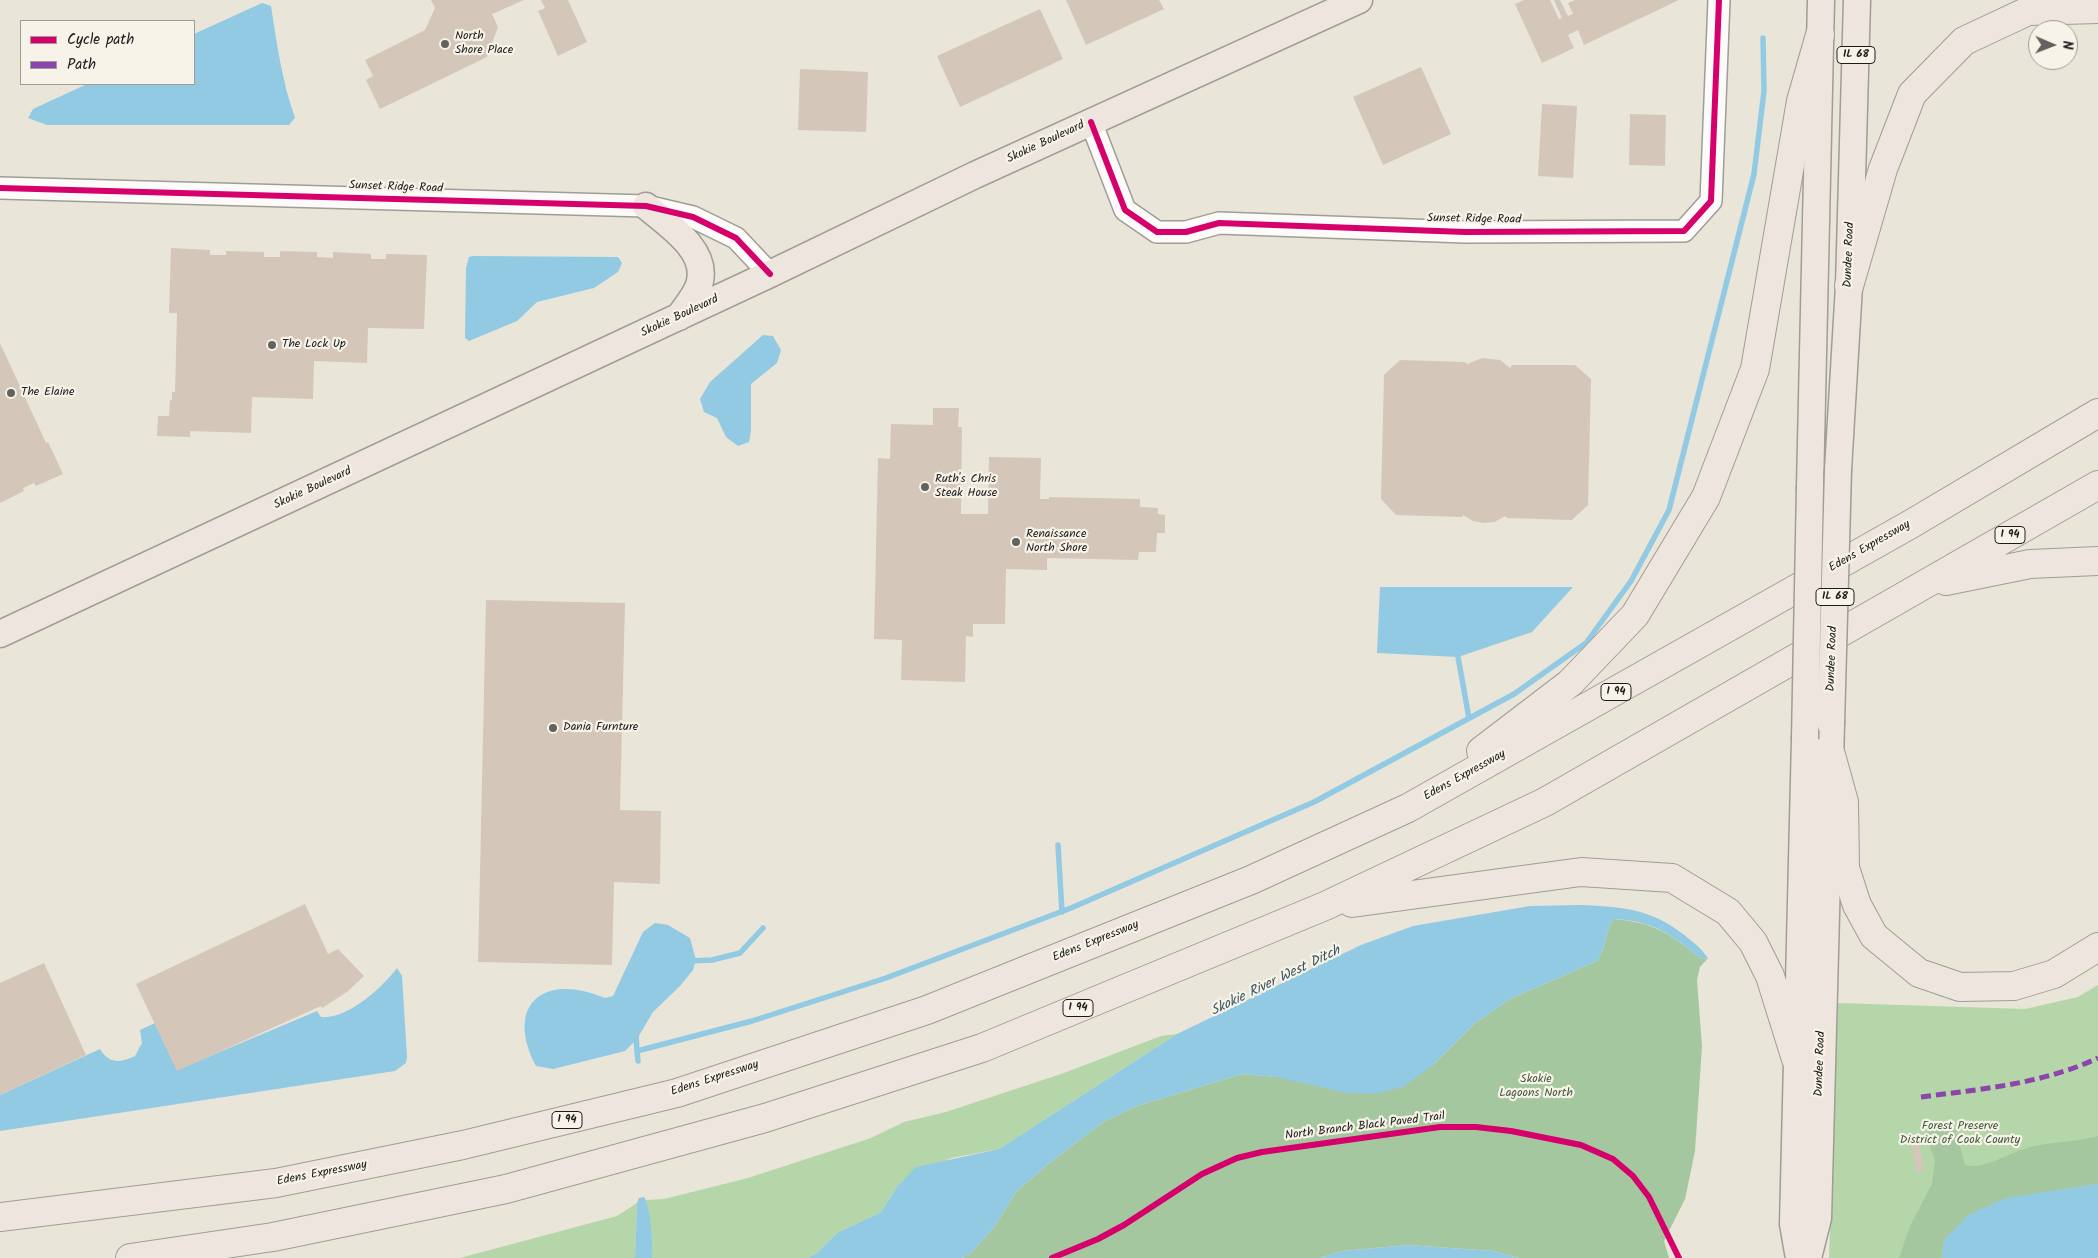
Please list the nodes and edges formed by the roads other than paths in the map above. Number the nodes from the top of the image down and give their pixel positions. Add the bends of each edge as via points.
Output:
1 (1360, 0) edge
2 (1719, 0) edge
3 (1821, 0) edge
4 (1857, 0) edge
5 (2098, 9) edge
6 (1820, 35) junction
7 (1091, 122) junction
8 (0, 188) edge
9 (646, 206) junction
10 (770, 274) junction
11 (1849, 286) junction
12 (679, 317) junction
13 (2098, 413) edge
14 (2098, 485) edge
15 (2098, 561) edge
16 (1923, 586) junction
17 (0, 634) edge
18 (1831, 755) junction
19 (1408, 808) junction
20 (1325, 906) junction
21 (2098, 947) edge
22 (1796, 1059) junction
23 (0, 1217) edge
24 (130, 1258) edge
25 (1799, 1258) edge
26 (1808, 1258) edge

1 - 7 main road, Skokie Boulevard
2 - 7 street, Sunset Ridge Road via 1711,201 1684,232 1465,232 1219,223 1186,232 1157,232 1125,210
3 - 6 main road, Dundee Road
4 - 11 main road, Dundee Road / IL 68
5 - 11 highway via 2028,12 1988,30 1964,41 1912,94 1883,169
6 - 19 highway via 1801,101 1755,369 1706,497 1635,615 1570,682
6 - 22 main road, Dundee Road, bridge
7 - 10 main road, Skokie Boulevard
8 - 9 street, Sunset Ridge Road
9 - 10 street, Sunset Ridge Road via 693,217 736,238
9 - 12 main road via 671,227 697,257 701,280
10 - 12 main road, Skokie Boulevard
11 - 18 main road, Dundee Road / IL 68, bridge via 1838,470
12 - 17 main road, Skokie Boulevard
13 - 19 highway, Edens Expressway / I 94 via 1895,533
14 - 16 highway, I 94
15 - 16 highway via 2030,564
16 - 20 highway, I 94 via 1545,802
18 - 21 highway via 1844,802 1845,868 1857,905 1874,936 1919,973 1960,987 2014,986 2054,974
18 - 26 main road, Dundee Road via 1818,1218
19 - 23 highway, Edens Expressway / I 94 via 1251,880 927,1010 677,1093 463,1145 276,1183
20 - 22 highway via 1581,872 1672,878 1728,912 1754,942 1770,976
20 - 24 highway, I 94 via 982,1048 765,1118 506,1189 273,1238
22 - 25 main road, Dundee Road via 1793,1224

